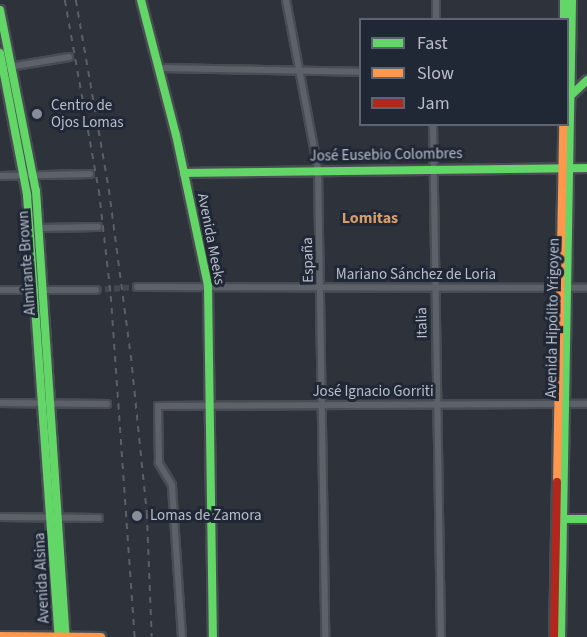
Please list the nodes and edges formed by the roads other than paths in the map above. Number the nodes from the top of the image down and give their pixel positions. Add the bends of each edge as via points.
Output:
1 (141, 0) edge
2 (286, 0) edge
3 (436, 0) edge
4 (564, 0) edge
5 (572, 0) edge
6 (0, 10) edge
7 (436, 18) edge
8 (564, 18) edge
9 (0, 53) edge
10 (69, 57) dead end
11 (5, 68) edge
12 (160, 68) junction
13 (300, 70) junction
14 (359, 72) edge
15 (569, 78) edge
16 (585, 82) edge
17 (569, 97) edge
18 (433, 126) edge
19 (563, 126) edge
20 (568, 126) edge
21 (432, 167) junction
22 (566, 168) junction
23 (587, 168) edge
24 (318, 169) junction
25 (184, 173) junction
26 (90, 174) dead end
27 (0, 176) edge
28 (29, 176) junction
29 (98, 227) dead end
30 (38, 228) junction
31 (208, 286) junction
32 (137, 287) tunnel mouth
33 (320, 287) junction
34 (433, 287) junction
35 (564, 287) junction
36 (587, 288) edge
37 (0, 290) edge
38 (39, 290) junction
39 (96, 290) tunnel mouth
40 (0, 403) edge
41 (47, 403) junction
42 (107, 404) dead end
43 (209, 404) junction
44 (435, 404) junction
45 (561, 404) junction
46 (587, 404) edge
47 (323, 405) junction
48 (0, 517) edge
49 (56, 517) junction
50 (99, 518) dead end
51 (559, 519) junction
52 (587, 519) edge
53 (0, 636) edge
54 (62, 637) edge
55 (100, 637) edge
56 (182, 637) edge
57 (213, 637) edge
58 (325, 637) edge
59 (441, 637) edge
60 (554, 637) edge
61 (561, 637) edge

1 - 12 main road, Avenida Meeks
2 - 13 street, España
3 - 7 street
4 - 8 main road
5 - 15 main road, Avenida Hipólito Yrigoyen
6 - 11 main road, Almirante Brown
9 - 11 main road, Almirante Brown
10 - 11 street
11 - 28 main road, Almirante Brown
12 - 13 street
12 - 25 main road, Avenida Meeks
13 - 14 street
13 - 24 street, España
15 - 16 street
15 - 17 main road, Avenida Hipólito Yrigoyen
16 - 17 main road
18 - 21 street, Italia
19 - 22 main road, Avenida Hipólito Yrigoyen
20 - 22 main road, Avenida Hipólito Yrigoyen
21 - 22 main road, José Eusebio Colombres
21 - 24 main road, José Eusebio Colombres
21 - 34 street, Italia
22 - 23 main road, José Eusebio Colombres
22 - 35 main road, Avenida Hipólito Yrigoyen
24 - 25 main road, José Eusebio Colombres
24 - 33 street, España
25 - 31 main road, Avenida Meeks
26 - 28 street
27 - 28 street
28 - 30 main road, Almirante Brown
28 - 38 main road, Almirante Brown
29 - 30 street
30 - 38 main road, Almirante Brown
31 - 32 street, Mariano Sánchez de Loria
31 - 33 street, Mariano Sánchez de Loria
31 - 43 main road, Avenida Meeks
33 - 34 street, Mariano Sánchez de Loria
33 - 47 street, España
34 - 35 street, Mariano Sánchez de Loria
34 - 44 street, Italia
35 - 36 street, Mariano Sánchez de Loria
35 - 45 main road, Avenida Hipólito Yrigoyen
37 - 38 street
38 - 39 street
38 - 41 main road, Almirante Brown
40 - 41 street
41 - 42 street
41 - 49 main road, Almirante Brown
43 - 47 street, José Ignacio Gorriti
43 - 56 street, José Ignacio Gorriti via 158,406 159,463 171,482
43 - 57 main road, Avenida Meeks
44 - 45 street, José Ignacio Gorriti
44 - 47 street, José Ignacio Gorriti
44 - 59 street, Italia
45 - 46 street, José Ignacio Gorriti
45 - 51 main road, Avenida Hipólito Yrigoyen
47 - 58 street, España
48 - 49 street
49 - 50 street
49 - 54 main road, Avenida Alsina
51 - 52 main road
51 - 60 main road, Avenida Hipólito Yrigoyen
51 - 61 main road, Avenida Hipólito Yrigoyen
53 - 54 main road
54 - 55 main road

